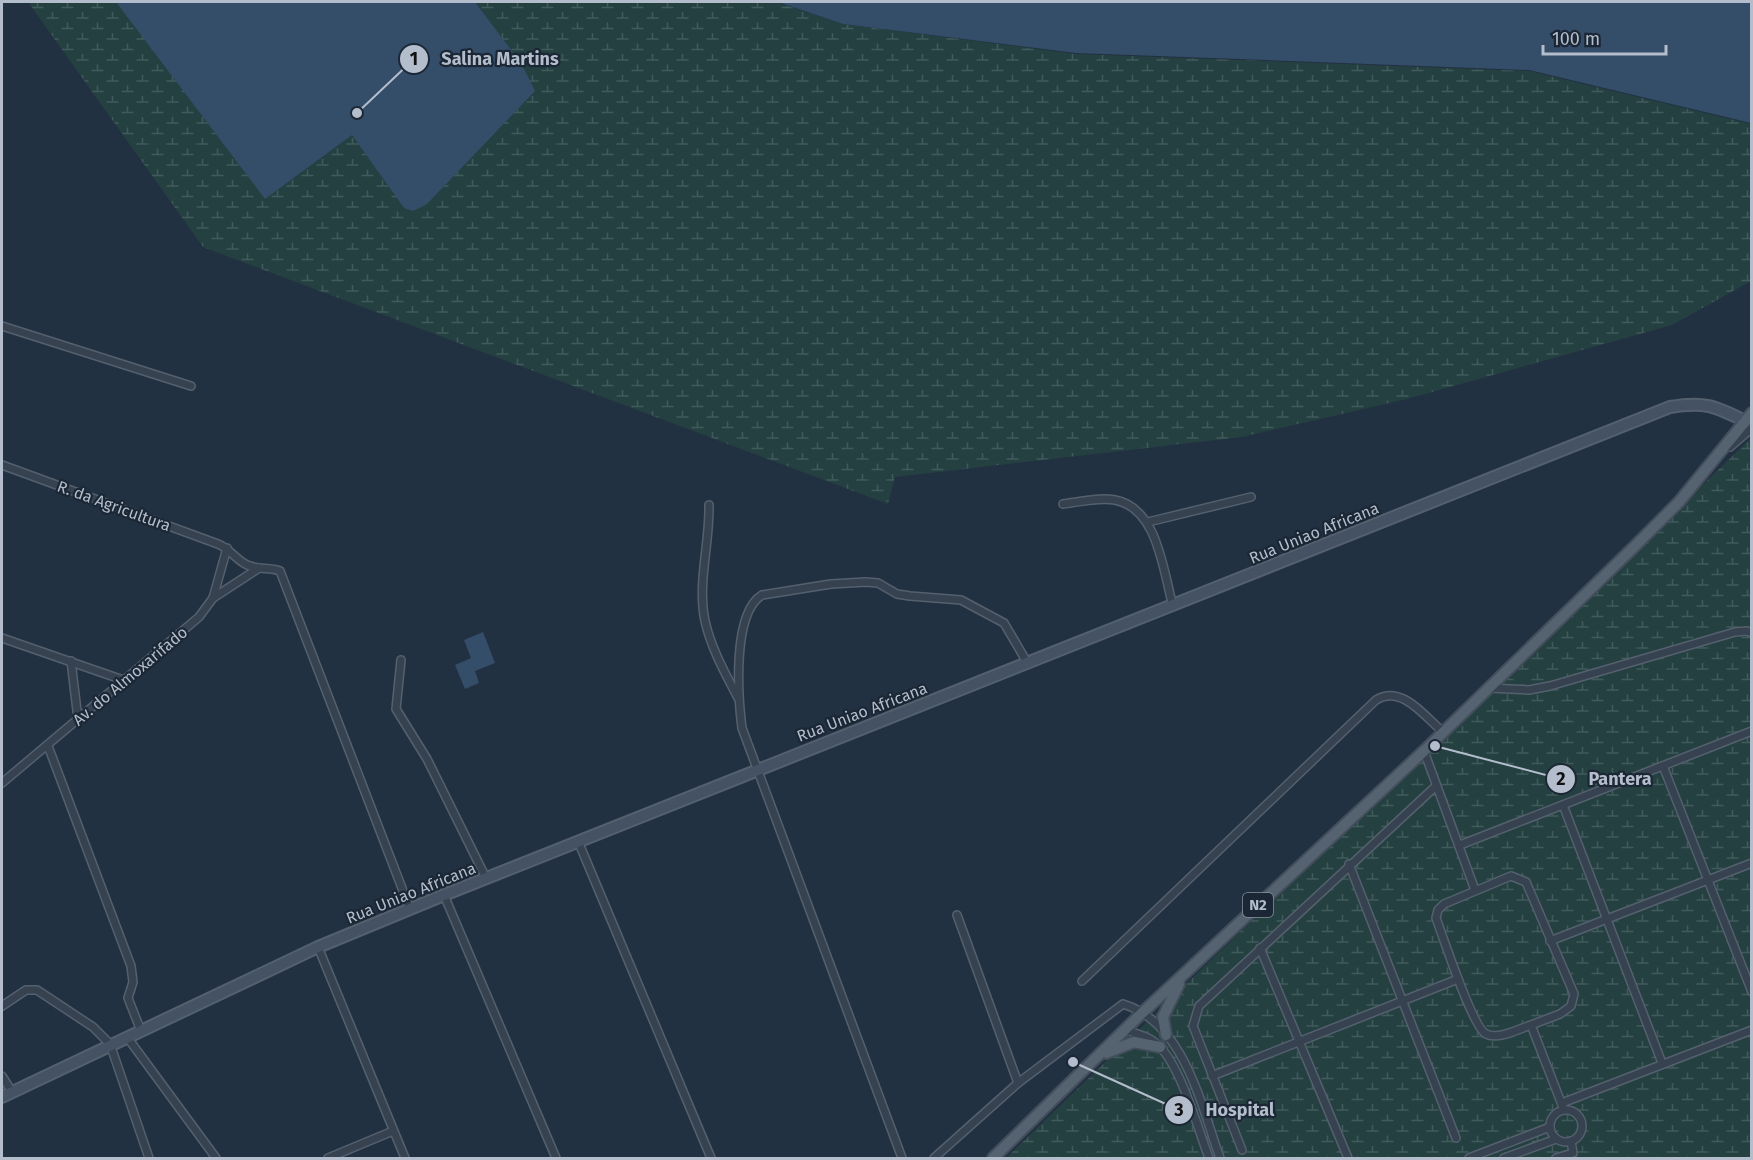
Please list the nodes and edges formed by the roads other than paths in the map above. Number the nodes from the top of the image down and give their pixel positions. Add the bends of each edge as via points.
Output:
1 (2, 326) edge
2 (191, 386) dead end
3 (1749, 420) edge
4 (2, 465) edge
5 (1251, 497) dead end
6 (1064, 504) dead end
7 (709, 505) dead end
8 (1148, 522) junction
9 (227, 548) junction
10 (258, 568) junction
11 (213, 598) junction
12 (1173, 606) junction
13 (1752, 633) edge
14 (2, 638) edge
15 (401, 660) dead end
16 (71, 661) junction
17 (1028, 664) junction
18 (126, 681) junction
19 (1489, 688) junction
20 (739, 700) junction
21 (78, 719) junction
22 (1752, 731) edge
23 (1443, 732) junction
24 (48, 746) junction
25 (1424, 751) junction
26 (1663, 766) junction
27 (756, 770) junction
28 (2, 783) edge
29 (1436, 786) junction
30 (1563, 805) junction
31 (578, 841) junction
32 (1460, 845) junction
33 (1752, 863) edge
34 (1349, 864) junction
35 (486, 878) junction
36 (1707, 881) junction
37 (1475, 890) junction
38 (444, 895) junction
39 (410, 909) junction
40 (957, 915) dead end
41 (1608, 919) junction
42 (1550, 941) junction
43 (318, 947) junction
44 (1260, 948) junction
45 (1185, 973) junction
46 (1458, 979) junction
47 (1082, 981) dead end
48 (1752, 992) edge
49 (1402, 1001) junction
50 (2, 1006) edge
51 (1142, 1014) junction
52 (1531, 1025) junction
53 (141, 1030) junction
54 (1126, 1030) junction
55 (1752, 1030) edge
56 (1166, 1035) junction
57 (127, 1037) junction
58 (1298, 1042) junction
59 (111, 1044) junction
60 (1160, 1047) junction
61 (1098, 1057) junction
62 (1662, 1063) junction
63 (2, 1076) edge
64 (1212, 1076) junction
65 (1018, 1083) junction
66 (12, 1092) junction
67 (2, 1097) edge
68 (1563, 1107) junction
69 (1550, 1127) junction
70 (393, 1131) junction
71 (1456, 1138) dead end
72 (1556, 1139) junction
73 (1571, 1141) junction
74 (1242, 1150) dead end
75 (149, 1158) edge
76 (216, 1158) edge
77 (328, 1158) edge
78 (405, 1158) edge
79 (556, 1158) edge
80 (711, 1158) edge
81 (902, 1158) edge
82 (934, 1158) edge
83 (993, 1158) edge
84 (1209, 1158) edge
85 (1220, 1158) edge
86 (1348, 1158) edge
87 (1469, 1158) edge
88 (1504, 1158) edge
89 (1556, 1158) edge

1 - 2 street
3 - 12 main road, Rua Uniao Africana via 1711,405 1670,407
3 - 19 main road, N2 via 1679,502
4 - 9 street, R. da Agricultura
5 - 8 street
6 - 8 street via 1113,500
7 - 20 street via 703,591 705,622 719,662
8 - 12 street
9 - 10 street, R. da Agricultura
9 - 11 street, Av. do Almoxarifado
10 - 11 street
10 - 39 street, R. da Agricultura via 280,571 285,581
11 - 18 street, Av. do Almoxarifado via 200,617
12 - 17 main road, Rua Uniao Africana
13 - 19 street via 1735,632 1550,686 1529,690
14 - 16 street
15 - 35 street via 396,709 427,759
16 - 18 street
16 - 21 street
17 - 20 street via 1005,623 973,604 951,598 897,594 878,583 831,584 756,599 742,632
17 - 27 main road, Rua Uniao Africana
18 - 21 street, Av. do Almoxarifado
19 - 23 main road, N2
20 - 27 street via 742,728
21 - 24 street, Av. do Almoxarifado
22 - 26 street
23 - 25 main road, N2
23 - 47 street via 1404,697 1389,694 1377,700
24 - 28 street, Av. do Almoxarifado
24 - 53 street via 131,966 128,998
25 - 29 street
25 - 45 main road, N2
26 - 30 street
26 - 36 street
27 - 31 main road, Rua Uniao Africana
27 - 81 street
29 - 32 street
29 - 34 street
30 - 32 street
30 - 41 street
31 - 35 main road, Rua Uniao Africana
31 - 80 street
32 - 37 street
33 - 36 street
34 - 44 street
34 - 49 street
35 - 38 main road, Rua Uniao Africana
36 - 41 street
36 - 48 street
37 - 42 street via 1511,876 1526,882
37 - 46 street via 1444,904 1436,918
38 - 39 main road, Rua Uniao Africana
38 - 79 street
39 - 43 main road, Rua Uniao Africana
40 - 65 street
41 - 42 street
41 - 62 street
42 - 52 street via 1574,994 1571,1006
43 - 53 main road, Rua Uniao Africana
43 - 70 street
44 - 58 street
44 - 64 street via 1199,1006 1195,1015 1193,1026
45 - 51 main road, N2
45 - 56 main road via 1165,1010 1162,1022
46 - 49 street
46 - 52 street via 1484,1034 1495,1036
49 - 58 street
49 - 71 street
50 - 59 street via 26,990 37,990 93,1027
51 - 54 main road, N2
51 - 56 street
51 - 65 street via 1130,1006 1118,1006
52 - 68 street
53 - 57 main road, Rua Uniao Africana
54 - 60 street via 1148,1037
54 - 61 main road, N2
55 - 62 street
56 - 85 street via 1183,1059
57 - 59 main road, Rua Uniao Africana
57 - 76 street
58 - 64 street
58 - 86 street
59 - 66 main road, Rua Uniao Africana
59 - 75 street
60 - 61 main road via 1134,1042
60 - 84 street via 1173,1064
61 - 83 main road, N2
62 - 68 street
63 - 66 street
64 - 74 street
65 - 82 street
66 - 67 main road, Rua Uniao Africana
68 - 69 street
68 - 73 street via 1574,1113 1582,1125 1580,1135
69 - 72 street
69 - 87 street
70 - 77 street
70 - 78 street
72 - 73 street
72 - 88 street
73 - 89 street via 1573,1153

